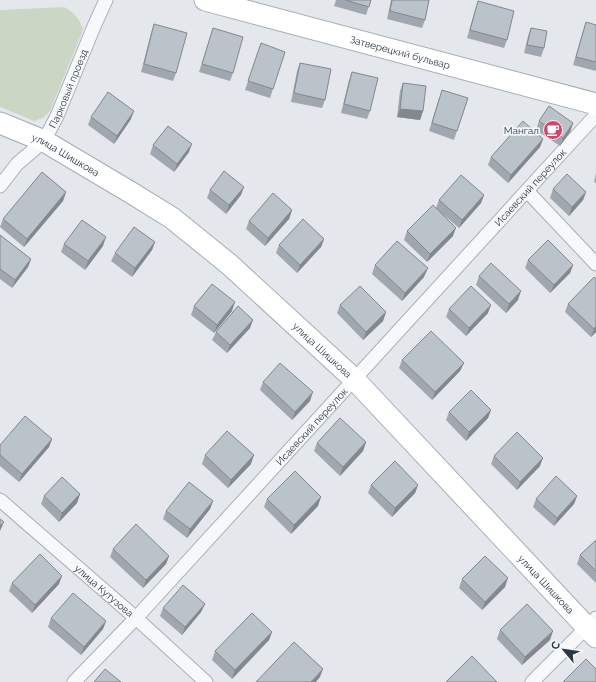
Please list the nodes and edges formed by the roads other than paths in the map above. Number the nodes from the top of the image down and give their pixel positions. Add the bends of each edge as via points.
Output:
1 (106, 0) edge
2 (205, 0) edge
3 (596, 104) edge
4 (596, 115) edge
5 (0, 123) edge
6 (44, 141) junction
7 (0, 186) edge
8 (527, 191) junction
9 (596, 264) edge
10 (354, 378) junction
11 (0, 500) edge
12 (136, 618) junction
13 (593, 627) edge
14 (74, 682) edge
15 (206, 682) edge
16 (532, 682) edge

1 - 6 street, Парковый проезд
2 - 3 main road, Затверецкий бульвар
4 - 8 street, Исаевский переулок
5 - 6 main road, улица Шишкова
6 - 7 street, Парковый проезд via 17,164
6 - 10 main road, улица Шишкова via 177,222 249,281
8 - 9 street
8 - 10 street, Исаевский переулок
10 - 12 street, Исаевский переулок
10 - 13 main road, улица Шишкова
11 - 12 street, улица Кутузова
12 - 14 street, Исаевский переулок
12 - 15 street, улица Кутузова
13 - 16 street

